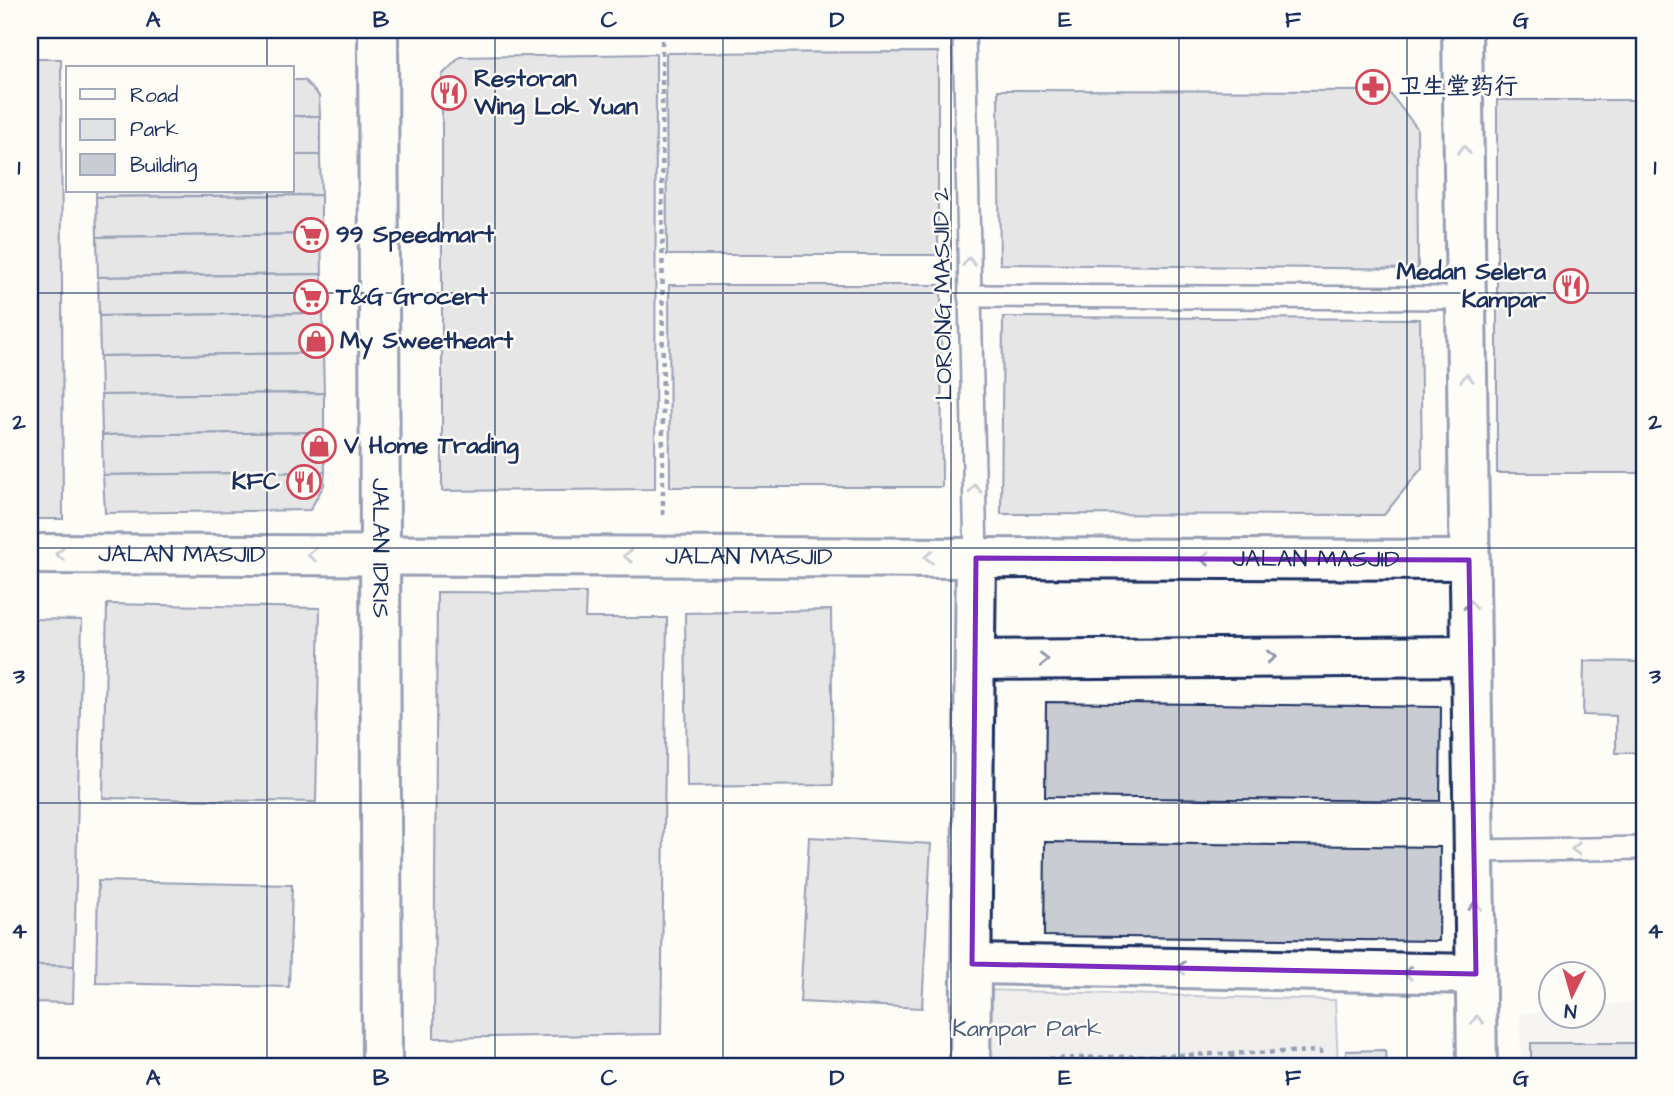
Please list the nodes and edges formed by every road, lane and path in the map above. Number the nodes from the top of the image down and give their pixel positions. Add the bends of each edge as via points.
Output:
1 (379, 30) edge
2 (662, 30) edge
3 (964, 30) edge
4 (1462, 30) edge
5 (969, 296) junction
6 (1466, 298) junction
7 (30, 554) edge
8 (380, 555) junction
9 (663, 556) junction
10 (976, 558) junction
11 (1469, 560) junction
12 (1471, 656) junction
13 (975, 660) junction
14 (1644, 848) edge
15 (1474, 851) junction
16 (972, 964) junction
17 (1476, 974) junction
18 (1232, 1053) junction
19 (1115, 1057) junction
20 (1031, 1059) junction
21 (970, 1064) edge
22 (382, 1066) edge
23 (1032, 1066) edge
24 (1115, 1066) edge
25 (1233, 1066) edge
26 (1322, 1066) edge
27 (1478, 1066) edge

1 - 8 street, JALAN IDRIS
2 - 9 path
5 -> 3 lane, LORONG MASJID 2
6 -> 4 street
5 - 6 lane
10 -> 5 lane, LORONG MASJID 2
11 -> 6 street
8 -> 7 street, JALAN MASJID
9 -> 8 street, JALAN MASJID
8 - 22 street, JALAN IDRIS
10 -> 9 street, JALAN MASJID
11 -> 10 street, JALAN MASJID
10 - 13 street
12 -> 11 street
13 -> 12 street
12 - 15 street
13 - 16 street
14 -> 15 lane
17 -> 15 street
17 -> 16 street
16 - 21 street
27 -> 17 street
18 - 19 path
18 - 25 path
18 - 26 path via 1321,1051
19 - 20 path
19 - 24 path
20 - 21 path
20 - 23 path

